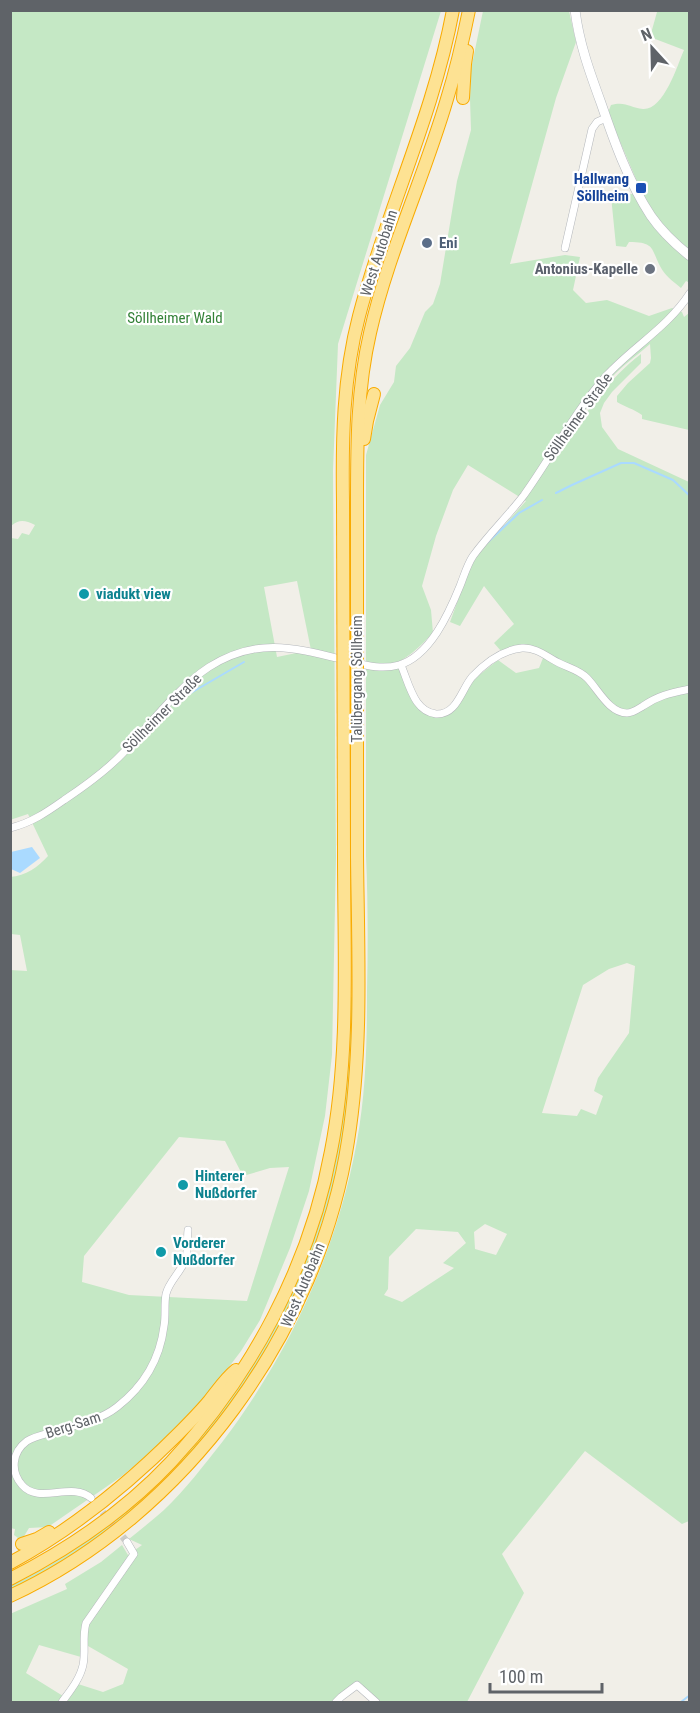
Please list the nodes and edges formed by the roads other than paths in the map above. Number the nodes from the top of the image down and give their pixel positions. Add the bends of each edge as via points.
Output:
1 (453, 10) edge
2 (469, 10) edge
3 (575, 10) edge
4 (463, 38) junction
5 (463, 98) dead end
6 (606, 118) junction
7 (565, 248) dead end
8 (690, 256) edge
9 (690, 293) edge
10 (374, 394) dead end
11 (357, 466) junction
12 (357, 501) joint
13 (343, 502) joint
14 (401, 665) junction
15 (690, 689) edge
16 (10, 828) edge
17 (344, 856) joint
18 (357, 856) joint
19 (188, 1230) dead end
20 (249, 1360) junction
21 (91, 1498) tunnel mouth
22 (90, 1512) junction
23 (127, 1542) tunnel mouth
24 (22, 1544) dead end
25 (10, 1563) edge
26 (10, 1579) edge
27 (10, 1596) edge
28 (62, 1702) edge
29 (336, 1702) edge
30 (376, 1702) edge

1 - 13 highway, West Autobahn via 435,88 370,277 355,334 345,395
2 - 4 highway, West Autobahn
3 - 6 street via 582,46
4 - 5 highway via 467,51
4 - 11 highway, West Autobahn via 447,100 386,273 370,333 360,395
6 - 7 street via 592,129
6 - 8 street via 651,217
9 - 14 street, Söllheimer Straße via 668,321 607,376 523,496 471,559 449,612 428,645
10 - 11 highway
11 - 12 highway, West Autobahn
12 - 18 highway, Talübergang Söllheim, bridge
13 - 17 highway, Talübergang Söllheim, bridge
14 - 15 street via 416,701 432,714 447,712 454,706 472,678 491,660 520,648 530,648 577,670 612,707 623,713 632,713 657,696
14 - 16 street, Söllheimer Straße via 374,667 276,647 228,656 174,697 98,777 44,814
17 - 20 highway, West Autobahn via 345,1029 332,1151 302,1253
18 - 27 highway, West Autobahn via 356,1071 348,1142 328,1224 289,1321 260,1372 225,1421 147,1505 105,1539
19 - 21 street, Berg-Sam via 186,1257 166,1295 162,1343 148,1374 109,1413 34,1438 15,1456 15,1473 25,1488 41,1493 76,1491
20 - 22 highway via 136,1474
20 - 26 highway, West Autobahn via 215,1410 171,1462 129,1501 82,1537
22 - 24 highway
22 - 25 highway
23 - 28 street via 134,1554 86,1623 83,1665
29 - 30 street via 357,1685

